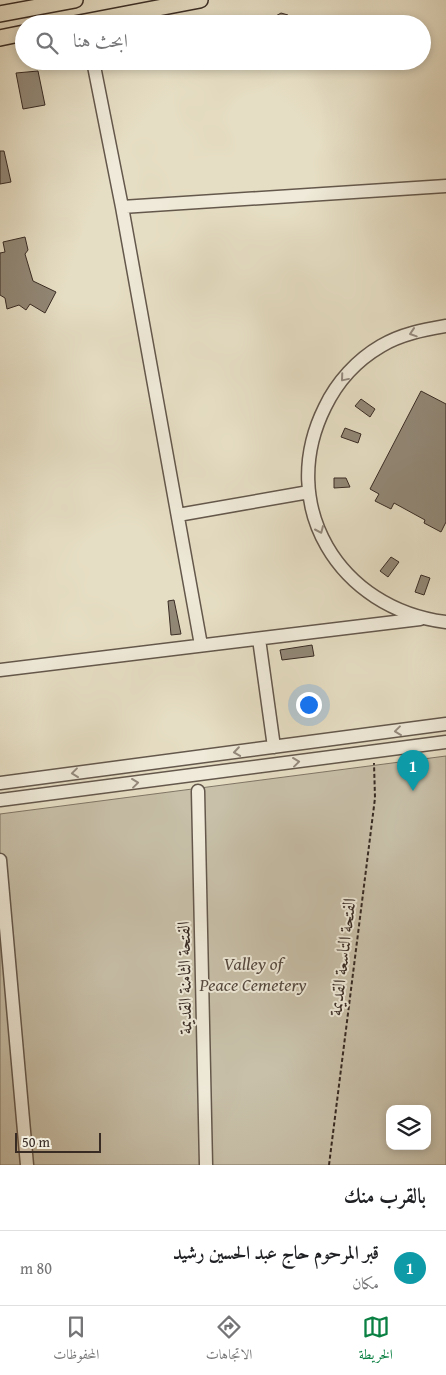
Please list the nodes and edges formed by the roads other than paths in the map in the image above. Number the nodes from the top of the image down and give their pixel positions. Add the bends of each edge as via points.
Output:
1 (75, 0) edge
2 (200, 0) edge
3 (39, 3) edge
4 (0, 14) edge
5 (123, 15) edge
6 (15, 35) edge
7 (0, 38) edge
8 (95, 70) edge
9 (446, 186) edge
10 (122, 207) junction
11 (446, 326) edge
12 (309, 492) junction
13 (178, 515) junction
14 (422, 619) junction
15 (446, 622) edge
16 (258, 638) junction
17 (201, 646) junction
18 (0, 670) edge
19 (446, 724) edge
20 (446, 742) edge
21 (274, 747) junction
22 (0, 783) edge
23 (198, 791) dead end
24 (0, 800) edge
25 (0, 860) edge
26 (28, 1165) edge
27 (206, 1165) edge

1 - 3 main road
2 - 5 main road
3 - 4 main road
6 - 7 main road
8 - 10 street
9 - 10 street
10 - 13 street
11 -> 12 street via 412,332 381,346 354,367 337,387 316,424 309,457
12 - 13 street
12 -> 14 street via 325,542 346,573 368,593 394,609
13 - 17 street
14 - 15 street
14 - 16 street
16 - 17 street
16 - 21 street
17 - 18 street
19 -> 21 street
24 -> 20 street
21 -> 22 street
23 - 27 street, الفتحة الثامنة القديمة
25 - 26 street

